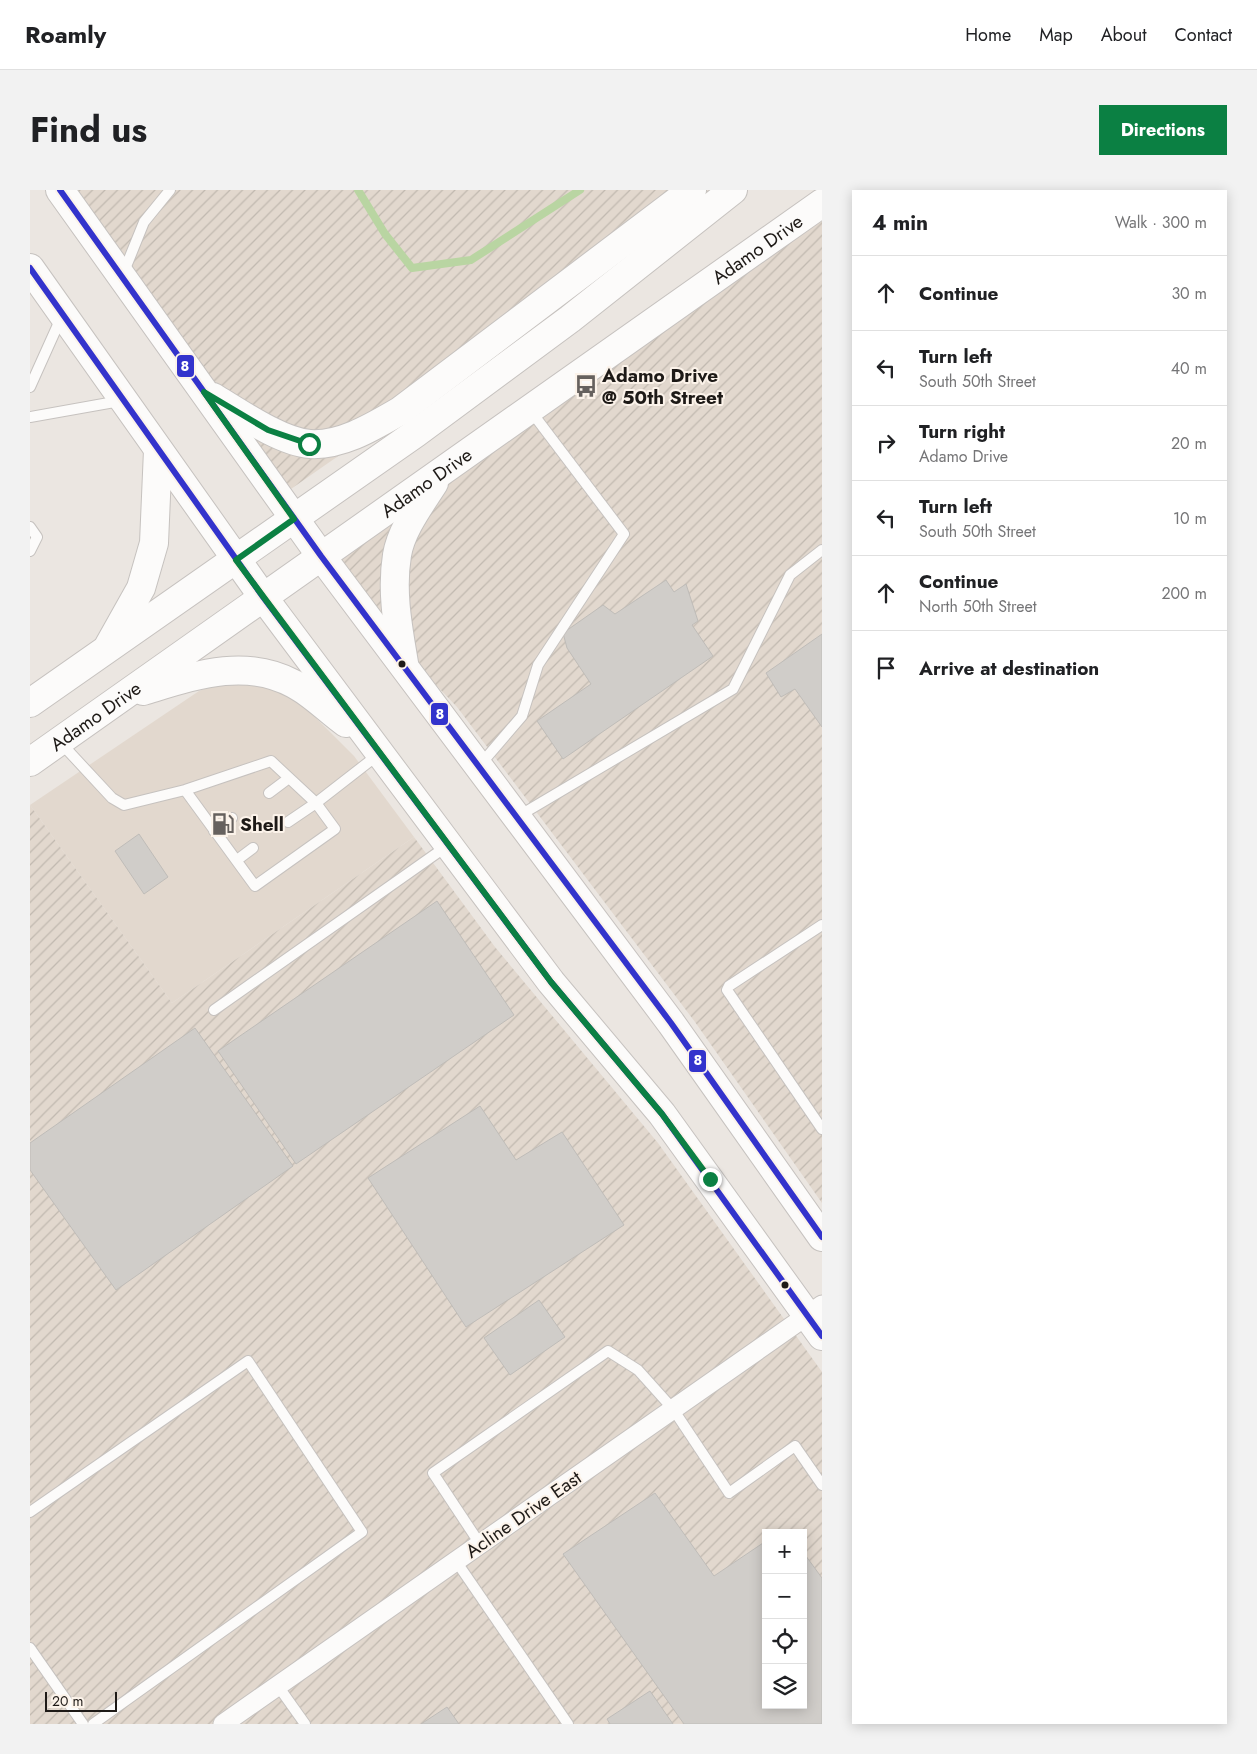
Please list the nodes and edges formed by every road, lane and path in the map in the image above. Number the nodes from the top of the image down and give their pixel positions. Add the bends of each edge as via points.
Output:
1 (60, 190) edge
2 (170, 190) edge
3 (692, 190) edge
4 (733, 190) edge
5 (822, 203) edge
6 (30, 268) edge
7 (122, 278) junction
8 (63, 315) junction
9 (30, 387) edge
10 (204, 392) junction
11 (123, 400) junction
12 (529, 410) junction
13 (30, 417) edge
14 (158, 450) junction
15 (441, 472) junction
16 (294, 519) junction
17 (30, 527) edge
18 (822, 550) edge
19 (30, 551) edge
20 (321, 556) junction
21 (236, 560) junction
22 (263, 598) junction
23 (106, 652) junction
24 (404, 667) junction
25 (122, 697) junction
26 (30, 703) edge
27 (59, 741) junction
28 (375, 747) junction
29 (30, 762) edge
30 (479, 766) junction
31 (289, 778) junction
32 (185, 790) junction
33 (268, 793) dead end
34 (316, 803) junction
35 (517, 817) junction
36 (232, 818) dead end
37 (288, 822) dead end
38 (214, 831) junction
39 (448, 845) junction
40 (253, 848) dead end
41 (237, 860) junction
42 (822, 924) edge
43 (214, 1010) dead end
44 (822, 1129) edge
45 (822, 1237) edge
46 (817, 1319) edge
47 (673, 1409) junction
48 (822, 1485) edge
49 (30, 1512) edge
50 (480, 1544) junction
51 (456, 1561) junction
52 (30, 1648) edge
53 (278, 1686) junction
54 (83, 1724) edge
55 (93, 1724) edge
56 (223, 1724) edge
57 (305, 1724) edge
58 (568, 1724) edge

1 - 7 main road
2 - 7 lane via 144,222
3 - 10 main road via 400,410 365,431 309,444 268,430
4 - 16 main road via 570,319
5 - 12 main road, Adamo Drive
6 - 8 main road
7 - 10 main road
8 - 9 lane
8 - 11 main road
10 - 16 main road
11 - 13 lane
11 - 14 main road
12 - 15 main road, Adamo Drive
12 - 30 lane via 624,534 538,665 522,716
14 - 21 main road
14 - 23 main road via 154,544 141,588
15 - 20 main road, Adamo Drive
15 - 24 main road via 412,517 397,554 394,606
16 - 20 main road
16 - 21 main road
17 - 19 lane via 37,537
18 - 35 lane via 790,575 733,689
20 - 22 main road, Adamo Drive
20 - 24 main road
21 - 22 main road
21 - 23 main road
22 - 25 main road, Adamo Drive
22 - 28 main road
23 - 26 main road
24 - 30 main road
25 - 27 main road, Adamo Drive
25 - 28 main road via 205,673 234,668 257,670 296,684
27 - 29 main road, Adamo Drive
27 - 32 lane via 112,798 124,805
28 - 34 lane
28 - 39 main road
30 - 35 main road
31 - 32 lane via 271,761
31 - 33 lane
31 - 34 lane
32 - 38 lane
34 - 37 lane
34 - 41 lane via 335,829 255,886
35 - 45 main road via 666,1015
36 - 38 lane
38 - 41 lane
39 - 43 lane
39 - 46 main road via 551,982 662,1114
40 - 41 lane
42 - 44 lane via 727,990
46 - 47 street, Acline Drive East
47 - 48 lane via 729,1493 794,1446
47 - 50 street, Acline Drive East
47 - 50 lane via 638,1370 608,1351 592,1362 433,1474
49 - 55 lane via 248,1361 362,1532
50 - 51 street, Acline Drive East
51 - 53 street, Acline Drive East
51 - 58 lane
52 - 54 lane
53 - 56 street, Acline Drive East
53 - 57 lane

